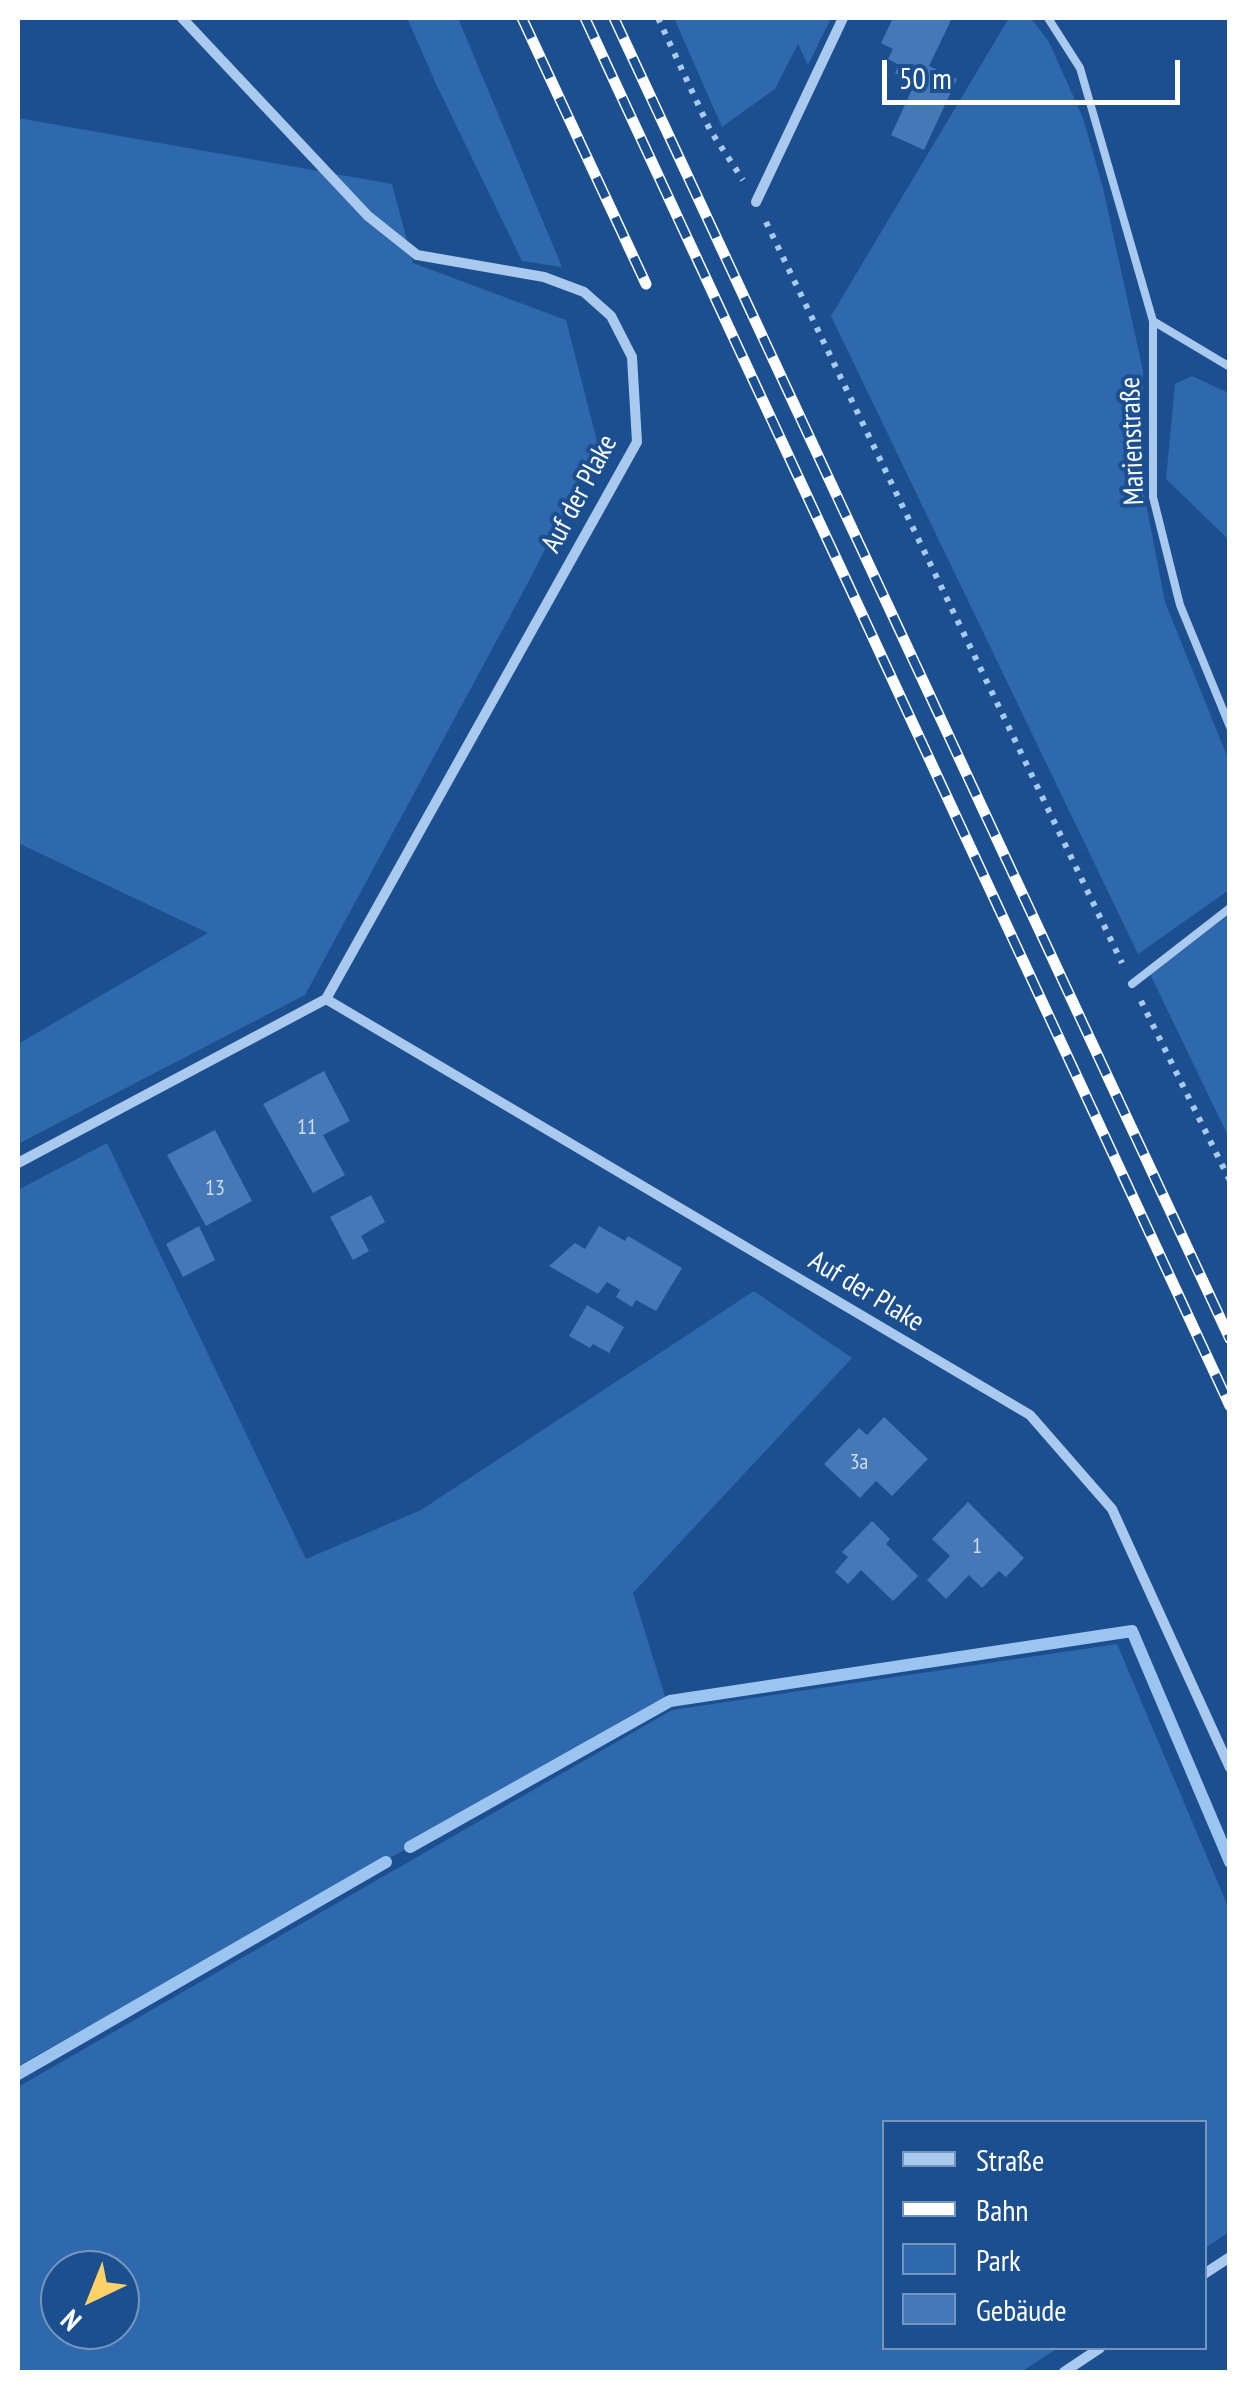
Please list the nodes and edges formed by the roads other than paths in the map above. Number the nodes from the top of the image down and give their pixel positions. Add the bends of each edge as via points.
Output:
1 (182, 18) edge
2 (843, 18) edge
3 (1048, 18) edge
4 (756, 202) road end
5 (1153, 321) junction
6 (1230, 367) edge
7 (1230, 727) edge
8 (1230, 908) edge
9 (1132, 984) road end
10 (326, 1000) junction
11 (18, 1164) edge
12 (1230, 1768) edge
13 (1230, 2256) edge
14 (1207, 2272) edge
15 (1097, 2350) edge
16 (1064, 2372) edge

1 - 10 street, Auf der Plake via 368,216 417,256 544,277 584,292 610,316 632,357 637,442
2 - 4 street
3 - 5 lane, Marienstraße via 1080,68
5 - 6 lane
5 - 7 lane, Marienstraße via 1154,497 1180,605
8 - 9 lane
10 - 11 street
10 - 12 street, Auf der Plake via 1030,1415 1112,1509
13 - 14 street
15 - 16 street

